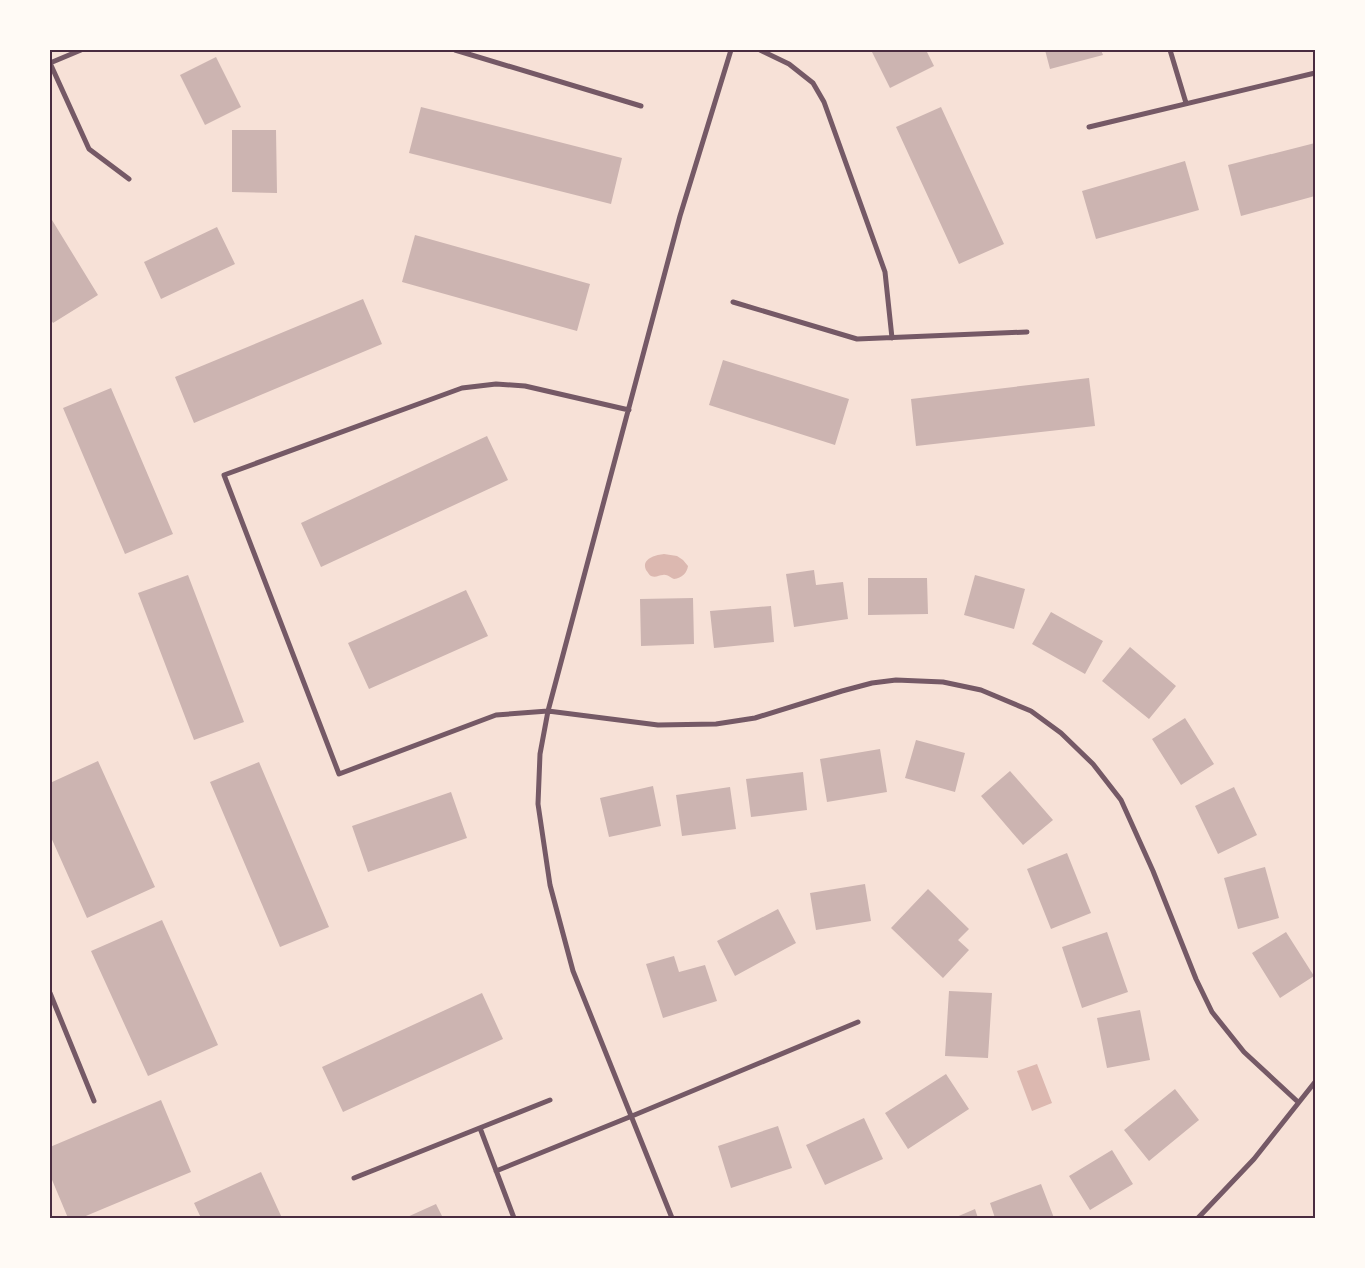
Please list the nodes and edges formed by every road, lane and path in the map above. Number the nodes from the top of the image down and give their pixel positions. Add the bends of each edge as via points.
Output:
1 (81, 50) edge
2 (455, 50) edge
3 (731, 50) edge
4 (760, 50) edge
5 (1170, 50) edge
6 (50, 63) edge
7 (1315, 72) edge
8 (1186, 103) junction
9 (641, 106) dead end
10 (1089, 127) dead end
11 (129, 179) dead end
12 (733, 302) dead end
13 (1027, 332) dead end
14 (892, 338) junction
15 (628, 410) junction
16 (548, 711) junction
17 (50, 993) edge
18 (858, 1022) dead end
19 (1315, 1082) edge
20 (550, 1100) dead end
21 (94, 1101) dead end
22 (1298, 1102) junction
23 (632, 1116) junction
24 (480, 1128) junction
25 (496, 1171) junction
26 (354, 1178) dead end
27 (514, 1218) edge
28 (672, 1218) edge
29 (1198, 1218) edge

1 - 6 street
2 - 9 street
3 - 15 street via 680,216
4 - 14 street via 789,64 813,83 824,102 884,272
5 - 8 street
6 - 11 street via 89,148
7 - 8 street
8 - 10 street
12 - 14 street via 857,339
13 - 14 street
15 - 16 street
15 - 16 street via 525,386 496,384 462,388 224,476 339,774 496,714
16 - 22 street via 658,725 716,724 755,718 842,691 896,680 943,682 981,690 1030,710 1061,733 1121,800 1212,1012 1244,1052
16 - 23 street via 540,754 538,804 550,885 573,971
17 - 21 street
18 - 23 street
19 - 22 street
20 - 24 street
22 - 29 street via 1254,1159
23 - 25 street
23 - 28 street
24 - 25 street
24 - 26 street
25 - 27 street

